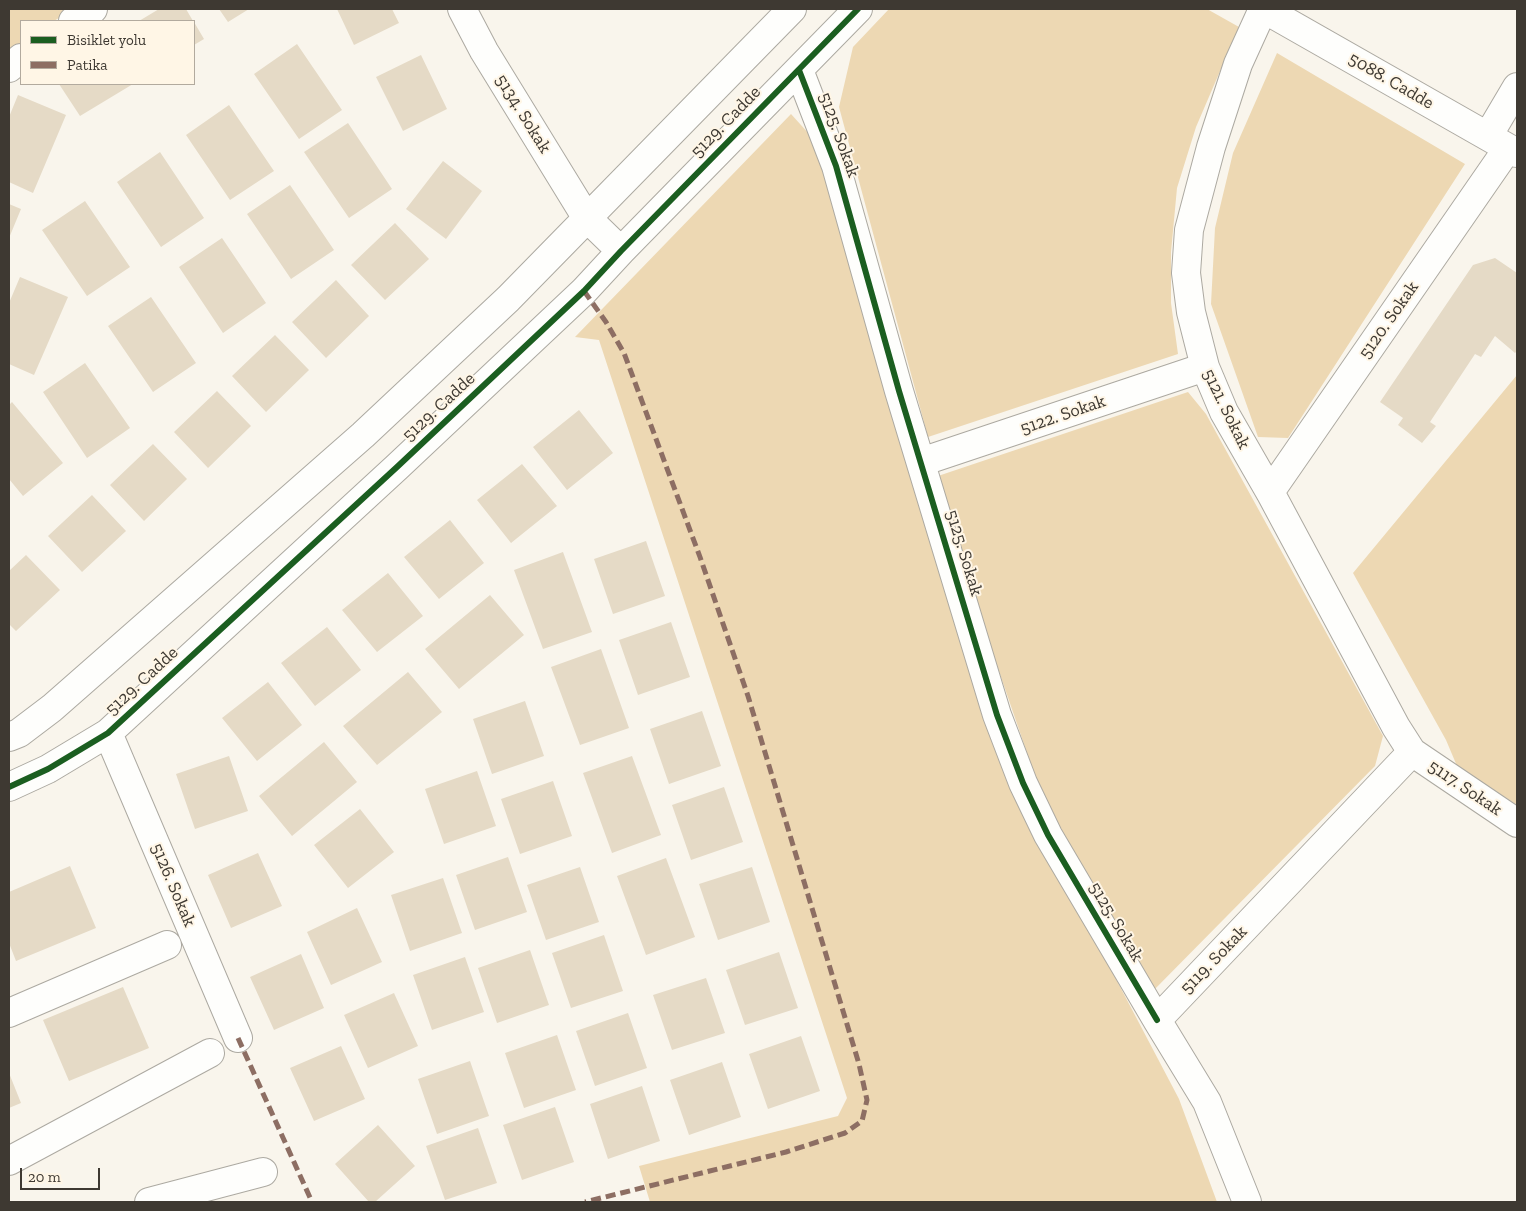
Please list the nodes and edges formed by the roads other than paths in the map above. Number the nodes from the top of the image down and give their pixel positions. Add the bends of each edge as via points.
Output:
1 (93, 9) edge
2 (462, 9) edge
3 (792, 9) edge
4 (858, 9) edge
5 (1263, 9) edge
6 (75, 20) edge
7 (20, 59) edge
8 (9, 68) edge
9 (799, 70) junction
10 (1517, 88) edge
11 (1504, 146) edge
12 (586, 218) junction
13 (621, 251) junction
14 (1205, 367) junction
15 (921, 462) junction
16 (1270, 492) junction
17 (108, 733) junction
18 (9, 737) edge
19 (1412, 752) junction
20 (9, 787) edge
21 (1517, 823) edge
22 (167, 945) dead end
23 (9, 1013) edge
24 (1157, 1020) junction
25 (238, 1038) dead end
26 (210, 1052) dead end
27 (9, 1161) edge
28 (263, 1172) dead end
29 (149, 1202) edge
30 (1247, 1202) edge

1 - 6 street
2 - 12 street, 5134. Sokak via 484,51
3 - 12 street, 5129. Cadde
4 - 9 street, 5129. Cadde
5 - 11 street, 5088. Cadde
5 - 14 street, 5121. Sokak via 1238,64 1189,230 1186,273 1191,312
7 - 8 street
9 - 13 street, 5129. Cadde
9 - 15 street, 5125. Sokak via 836,166
10 - 11 street, 5120. Sokak
11 - 16 street, 5120. Sokak
12 - 13 street, 5134. Sokak
12 - 18 street, 5129. Cadde via 508,299 363,435 52,708
13 - 17 street, 5129. Cadde via 584,291
14 - 15 street, 5122. Sokak
14 - 16 street, 5121. Sokak via 1224,412
15 - 24 street, 5125. Sokak via 997,715 1023,783 1048,835
16 - 19 street, 5121. Sokak
17 - 20 street, 5129. Cadde via 48,769
17 - 25 street, 5126. Sokak
19 - 21 street, 5117. Sokak
19 - 24 street, 5119. Sokak
22 - 23 street
24 - 30 street via 1206,1102
26 - 27 street
28 - 29 street

